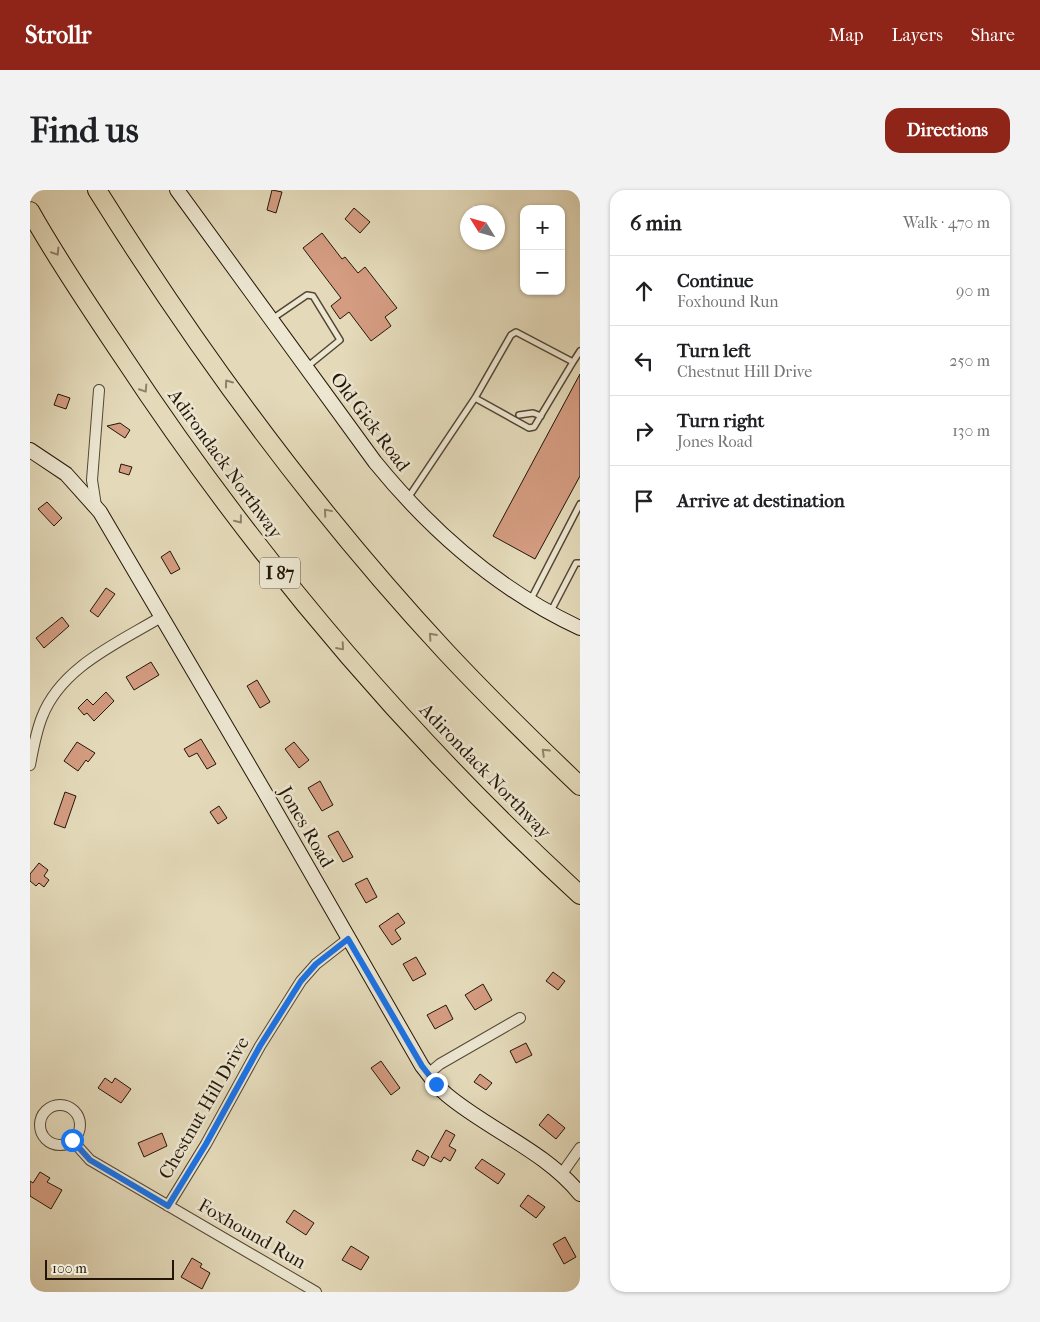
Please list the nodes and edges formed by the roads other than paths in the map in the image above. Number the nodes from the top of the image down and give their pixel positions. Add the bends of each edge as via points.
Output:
1 (97, 190) edge
2 (177, 190) edge
3 (30, 211) edge
4 (272, 319) junction
5 (580, 351) edge
6 (573, 362) junction
7 (306, 367) junction
8 (99, 390) dead end
9 (475, 398) junction
10 (519, 415) dead end
11 (541, 416) junction
12 (30, 450) edge
13 (407, 500) junction
14 (580, 504) edge
15 (96, 506) junction
16 (580, 563) edge
17 (529, 601) junction
18 (549, 613) junction
19 (161, 617) junction
20 (580, 628) edge
21 (30, 765) edge
22 (580, 786) edge
23 (580, 895) edge
24 (348, 939) junction
25 (520, 1018) dead end
26 (428, 1074) junction
27 (72, 1140) dead end
28 (580, 1148) edge
29 (561, 1175) junction
30 (580, 1194) edge
31 (168, 1206) junction
32 (316, 1292) edge

22 -> 1 highway via 446,652 317,500 179,317
2 - 4 street, Old Gick Road
3 -> 23 highway, Adirondack Northway / I 87 via 169,426 290,586 402,717 484,804
4 - 7 street, Old Gick Road
4 - 7 lane via 307,295 313,296 340,340
5 - 6 lane
6 - 9 lane via 516,332 510,335
6 - 11 lane
7 - 13 street, Old Gick Road via 375,462
8 - 15 street via 92,480
9 - 11 lane via 529,428 534,427
9 - 13 lane
10 - 11 lane via 532,413
12 - 15 street, Jones Road via 66,474
13 - 17 street, Old Gick Road via 475,564
14 - 17 lane
15 - 19 street, Jones Road
16 - 18 lane via 576,563
17 - 18 street, Old Gick Road
18 - 20 street, Old Gick Road
19 - 21 street via 91,659 52,696 42,716
19 - 24 street, Jones Road
24 - 26 street, Jones Road
24 - 31 street, Chestnut Hill Drive via 316,964 301,981
25 - 26 street
26 - 29 street, Jones Road via 447,1096
27 - 31 street, Foxhound Run via 90,1160
28 - 29 street
29 - 30 street, Jones Road
31 - 32 street, Foxhound Run

